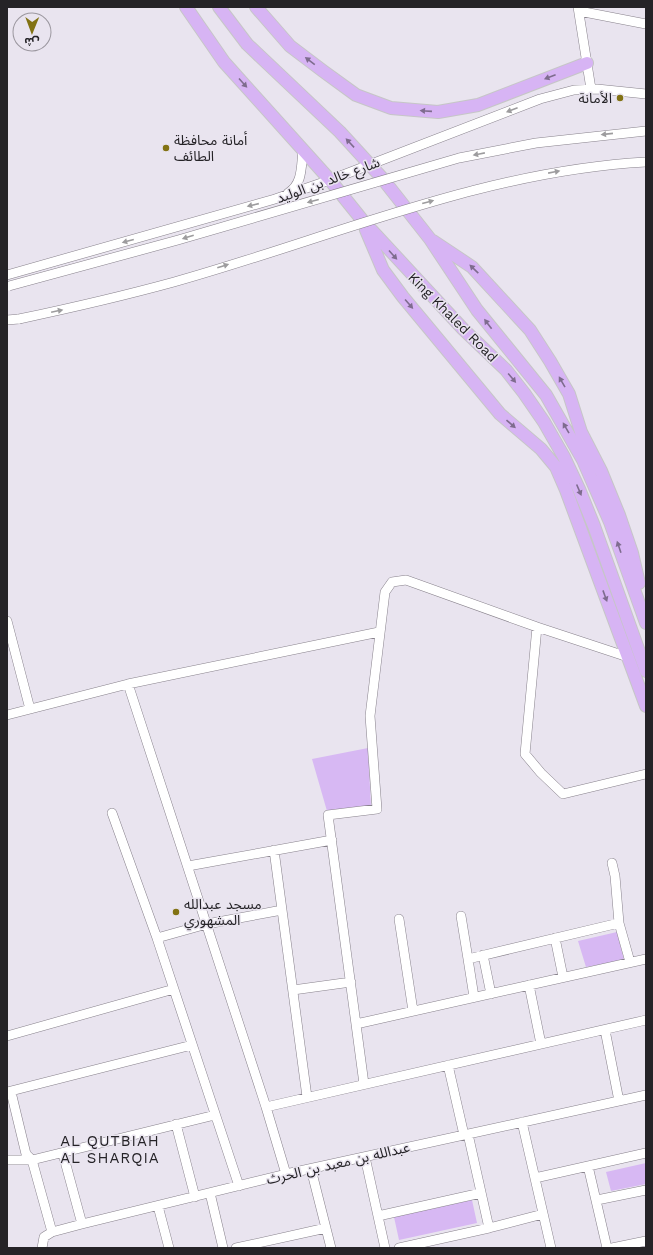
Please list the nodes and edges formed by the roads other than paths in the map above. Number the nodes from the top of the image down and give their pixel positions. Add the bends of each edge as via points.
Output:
1 (182, 7) edge
2 (186, 7) edge
3 (220, 7) edge
4 (256, 7) edge
5 (579, 9) edge
6 (646, 24) edge
7 (224, 62) junction
8 (587, 63) junction
9 (590, 89) junction
10 (646, 94) edge
11 (646, 131) edge
12 (303, 150) junction
13 (646, 162) edge
14 (370, 165) junction
15 (330, 180) junction
16 (275, 199) junction
17 (363, 222) junction
18 (430, 239) junction
19 (7, 275) edge
20 (8, 286) edge
21 (7, 320) edge
22 (646, 616) edge
23 (7, 621) edge
24 (646, 623) edge
25 (537, 627) junction
26 (379, 632) junction
27 (628, 656) junction
28 (646, 671) edge
29 (128, 684) junction
30 (646, 706) edge
31 (30, 709) junction
32 (7, 715) edge
33 (646, 774) edge
34 (112, 813) dead end
35 (332, 840) junction
36 (274, 850) junction
37 (612, 863) dead end
38 (188, 866) junction
39 (282, 910) junction
40 (461, 916) dead end
41 (399, 919) dead end
42 (619, 923) junction
43 (206, 924) junction
44 (157, 938) junction
45 (555, 938) junction
46 (484, 954) junction
47 (468, 959) junction
48 (646, 959) edge
49 (630, 962) junction
50 (563, 977) junction
51 (351, 982) junction
52 (529, 985) junction
53 (174, 989) junction
54 (293, 990) junction
55 (491, 994) junction
56 (474, 997) junction
57 (413, 1011) junction
58 (646, 1020) edge
59 (356, 1024) junction
60 (605, 1030) junction
61 (7, 1036) edge
62 (540, 1044) junction
63 (192, 1045) junction
64 (448, 1065) junction
65 (364, 1084) junction
66 (9, 1092) edge
67 (646, 1095) edge
68 (307, 1097) junction
69 (619, 1101) junction
70 (266, 1107) junction
71 (215, 1115) junction
72 (522, 1122) junction
73 (176, 1124) junction
74 (466, 1135) junction
75 (646, 1153) edge
76 (63, 1154) junction
77 (365, 1157) junction
78 (7, 1160) edge
79 (32, 1160) junction
80 (588, 1166) junction
81 (311, 1169) junction
82 (286, 1174) junction
83 (535, 1178) junction
84 (239, 1186) junction
85 (646, 1190) edge
86 (210, 1193) junction
87 (481, 1193) junction
88 (194, 1197) junction
89 (597, 1200) junction
90 (158, 1206) junction
91 (543, 1214) junction
92 (378, 1216) junction
93 (82, 1224) junction
94 (326, 1228) junction
95 (489, 1228) junction
96 (52, 1232) junction
97 (646, 1241) edge
98 (438, 1244) edge
99 (266, 1245) edge
100 (42, 1248) edge
101 (169, 1248) edge
102 (223, 1248) edge
103 (236, 1248) edge
104 (331, 1248) edge
105 (385, 1248) edge
106 (399, 1248) edge
107 (551, 1248) edge
108 (608, 1248) edge
109 (612, 1248) edge

1 - 7 main road
2 - 7 main road, King Khaled Road
14 -> 3 main road, King Khaled Road via 340,132 247,44
8 -> 4 main road via 478,105 438,112 391,108 356,95 323,71 290,46
5 - 6 street
5 - 8 street
7 -> 12 main road, King Khaled Road
8 - 9 street
9 - 10 street, شارع خالد بن الوليد
9 -> 14 street, شارع خالد بن الوليد via 574,90 540,99
11 -> 20 street, bridge via 536,143 459,158 178,240
12 - 15 main road, King Khaled Road
12 - 16 street via 301,174 296,187
21 -> 13 street, bridge via 104,300 174,282 497,183 564,170
14 - 15 street, شارع خالد بن الوليد
14 - 18 main road, King Khaled Road
15 - 16 street, شارع خالد بن الوليد
15 - 17 main road, King Khaled Road
16 -> 19 street, شارع خالد بن الوليد
17 -> 27 main road via 383,270 403,297 500,414 541,449 556,467
17 -> 28 main road, King Khaled Road via 463,329 506,370 544,422 564,457 589,514
22 -> 18 main road via 632,553 621,521 564,385 530,330 472,267
24 -> 18 main road, King Khaled Road via 610,522 567,429 546,395 477,310
23 - 31 street
25 - 26 street via 406,580 392,582 386,592
25 - 27 street
25 - 33 street via 525,754 541,774 563,794
26 - 29 street
26 - 35 street via 370,716 377,809 328,815
27 - 30 main road
29 - 31 street
29 - 38 street
31 - 32 street
34 - 44 street
35 - 36 street
35 - 51 street
36 - 38 street
36 - 39 street
37 - 42 street
38 - 43 street
39 - 43 street
39 - 54 street
40 - 47 street
41 - 57 street
42 - 45 street
42 - 49 street
43 - 44 street
43 - 70 street
44 - 53 street
45 - 46 street
45 - 50 street
46 - 47 street
46 - 55 street
47 - 56 street
48 - 49 street
49 - 50 street
50 - 52 street
51 - 54 street
51 - 59 street
52 - 55 street
52 - 62 street
53 - 61 street
53 - 63 street
54 - 68 street
55 - 56 street
56 - 57 street
57 - 59 street
58 - 60 street
59 - 65 street
60 - 62 street
60 - 69 street
62 - 64 street
63 - 66 street
63 - 71 street
64 - 65 street
64 - 74 street
65 - 68 street
66 - 79 street via 26,1154
67 - 69 street, عبدالله بن معبد بن الحرث
68 - 70 street
69 - 72 street, عبدالله بن معبد بن الحرث
70 - 82 street
71 - 73 street
71 - 84 street
72 - 74 street, عبدالله بن معبد بن الحرث
72 - 83 street
73 - 76 street
73 - 88 street
74 - 77 street, عبدالله بن معبد بن الحرث
74 - 87 street
75 - 80 street
76 - 79 street
76 - 93 street
77 - 81 street, عبدالله بن معبد بن الحرث
77 - 92 street
78 - 79 street
79 - 96 street
80 - 83 street
80 - 89 street
81 - 82 street, عبدالله بن معبد بن الحرث
81 - 94 street
82 - 84 street, عبدالله بن معبد بن الحرث
83 - 91 street
84 - 86 street, عبدالله بن معبد بن الحرث
85 - 89 street
86 - 88 street, عبدالله بن معبد بن الحرث
86 - 102 street
87 - 92 street
87 - 95 street
88 - 90 street, عبدالله بن معبد بن الحرث
89 - 108 street
90 - 93 street, عبدالله بن معبد بن الحرث
90 - 101 street
91 - 95 street
91 - 107 street
92 - 105 street
93 - 96 street, عبدالله بن معبد بن الحرث
94 - 99 street
94 - 104 street
95 - 98 street
96 - 100 street via 44,1237
97 - 109 street
98 - 106 street
99 - 103 street

